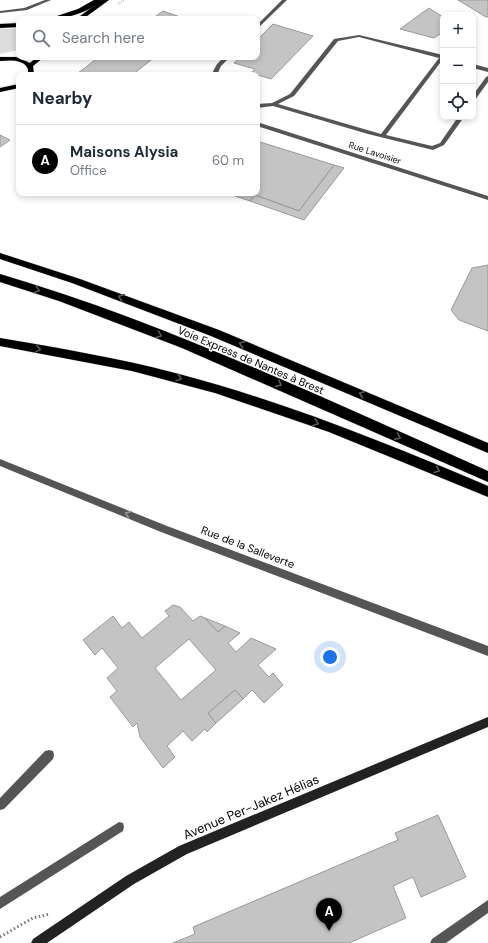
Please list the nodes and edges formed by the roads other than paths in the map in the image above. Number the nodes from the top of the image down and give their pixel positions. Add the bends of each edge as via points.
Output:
1 (49, 0) edge
2 (99, 0) edge
3 (106, 0) edge
4 (114, 0) edge
5 (285, 0) edge
6 (0, 12) edge
7 (61, 16) edge
8 (83, 16) edge
9 (91, 16) edge
10 (16, 25) edge
11 (260, 25) edge
12 (0, 26) edge
13 (16, 56) edge
14 (440, 56) edge
15 (8, 58) junction
16 (0, 59) edge
17 (16, 60) edge
18 (16, 60) edge
19 (37, 60) edge
20 (224, 60) edge
21 (440, 60) edge
22 (30, 66) junction
23 (476, 67) edge
24 (488, 70) edge
25 (32, 72) edge
26 (215, 72) edge
27 (488, 78) edge
28 (16, 87) edge
29 (0, 90) edge
30 (476, 95) edge
31 (273, 104) junction
32 (260, 106) edge
33 (459, 120) edge
34 (260, 125) edge
35 (382, 136) junction
36 (488, 198) edge
37 (0, 256) edge
38 (0, 278) edge
39 (0, 342) edge
40 (488, 448) edge
41 (0, 462) edge
42 (488, 477) edge
43 (488, 492) edge
44 (488, 652) edge
45 (488, 722) edge
46 (49, 755) dead end
47 (0, 805) edge
48 (119, 827) dead end
49 (0, 903) edge
50 (488, 906) edge
51 (37, 943) edge
52 (436, 943) edge

1 - 6 street via 25,9
2 - 7 highway
3 - 8 main road
4 - 9 main road
5 - 11 street
10 - 12 highway
13 - 15 main road
14 - 31 street via 359,36 336,40 292,95
15 - 16 main road
15 - 18 main road
17 - 22 main road
19 - 22 main road
20 - 26 street
21 - 35 street
22 - 25 main road
23 - 24 street
27 - 30 street
28 - 29 main road
31 - 32 street
31 - 35 street
33 - 35 street via 442,144 433,148
34 - 36 street, Rue Lavoisier
40 -> 37 highway, Voie Express de Nantes à Brest via 215,333 76,280
38 -> 42 highway, Voie Express de Nantes à Brest via 93,310 243,368
39 -> 43 highway via 92,358 175,377 257,402 404,456
44 -> 41 street, Rue de la Salleverte via 164,529
45 - 51 street, Avenue Per-Jakez Hélias via 183,850 130,880
46 - 47 street
48 - 49 street
50 - 52 street

